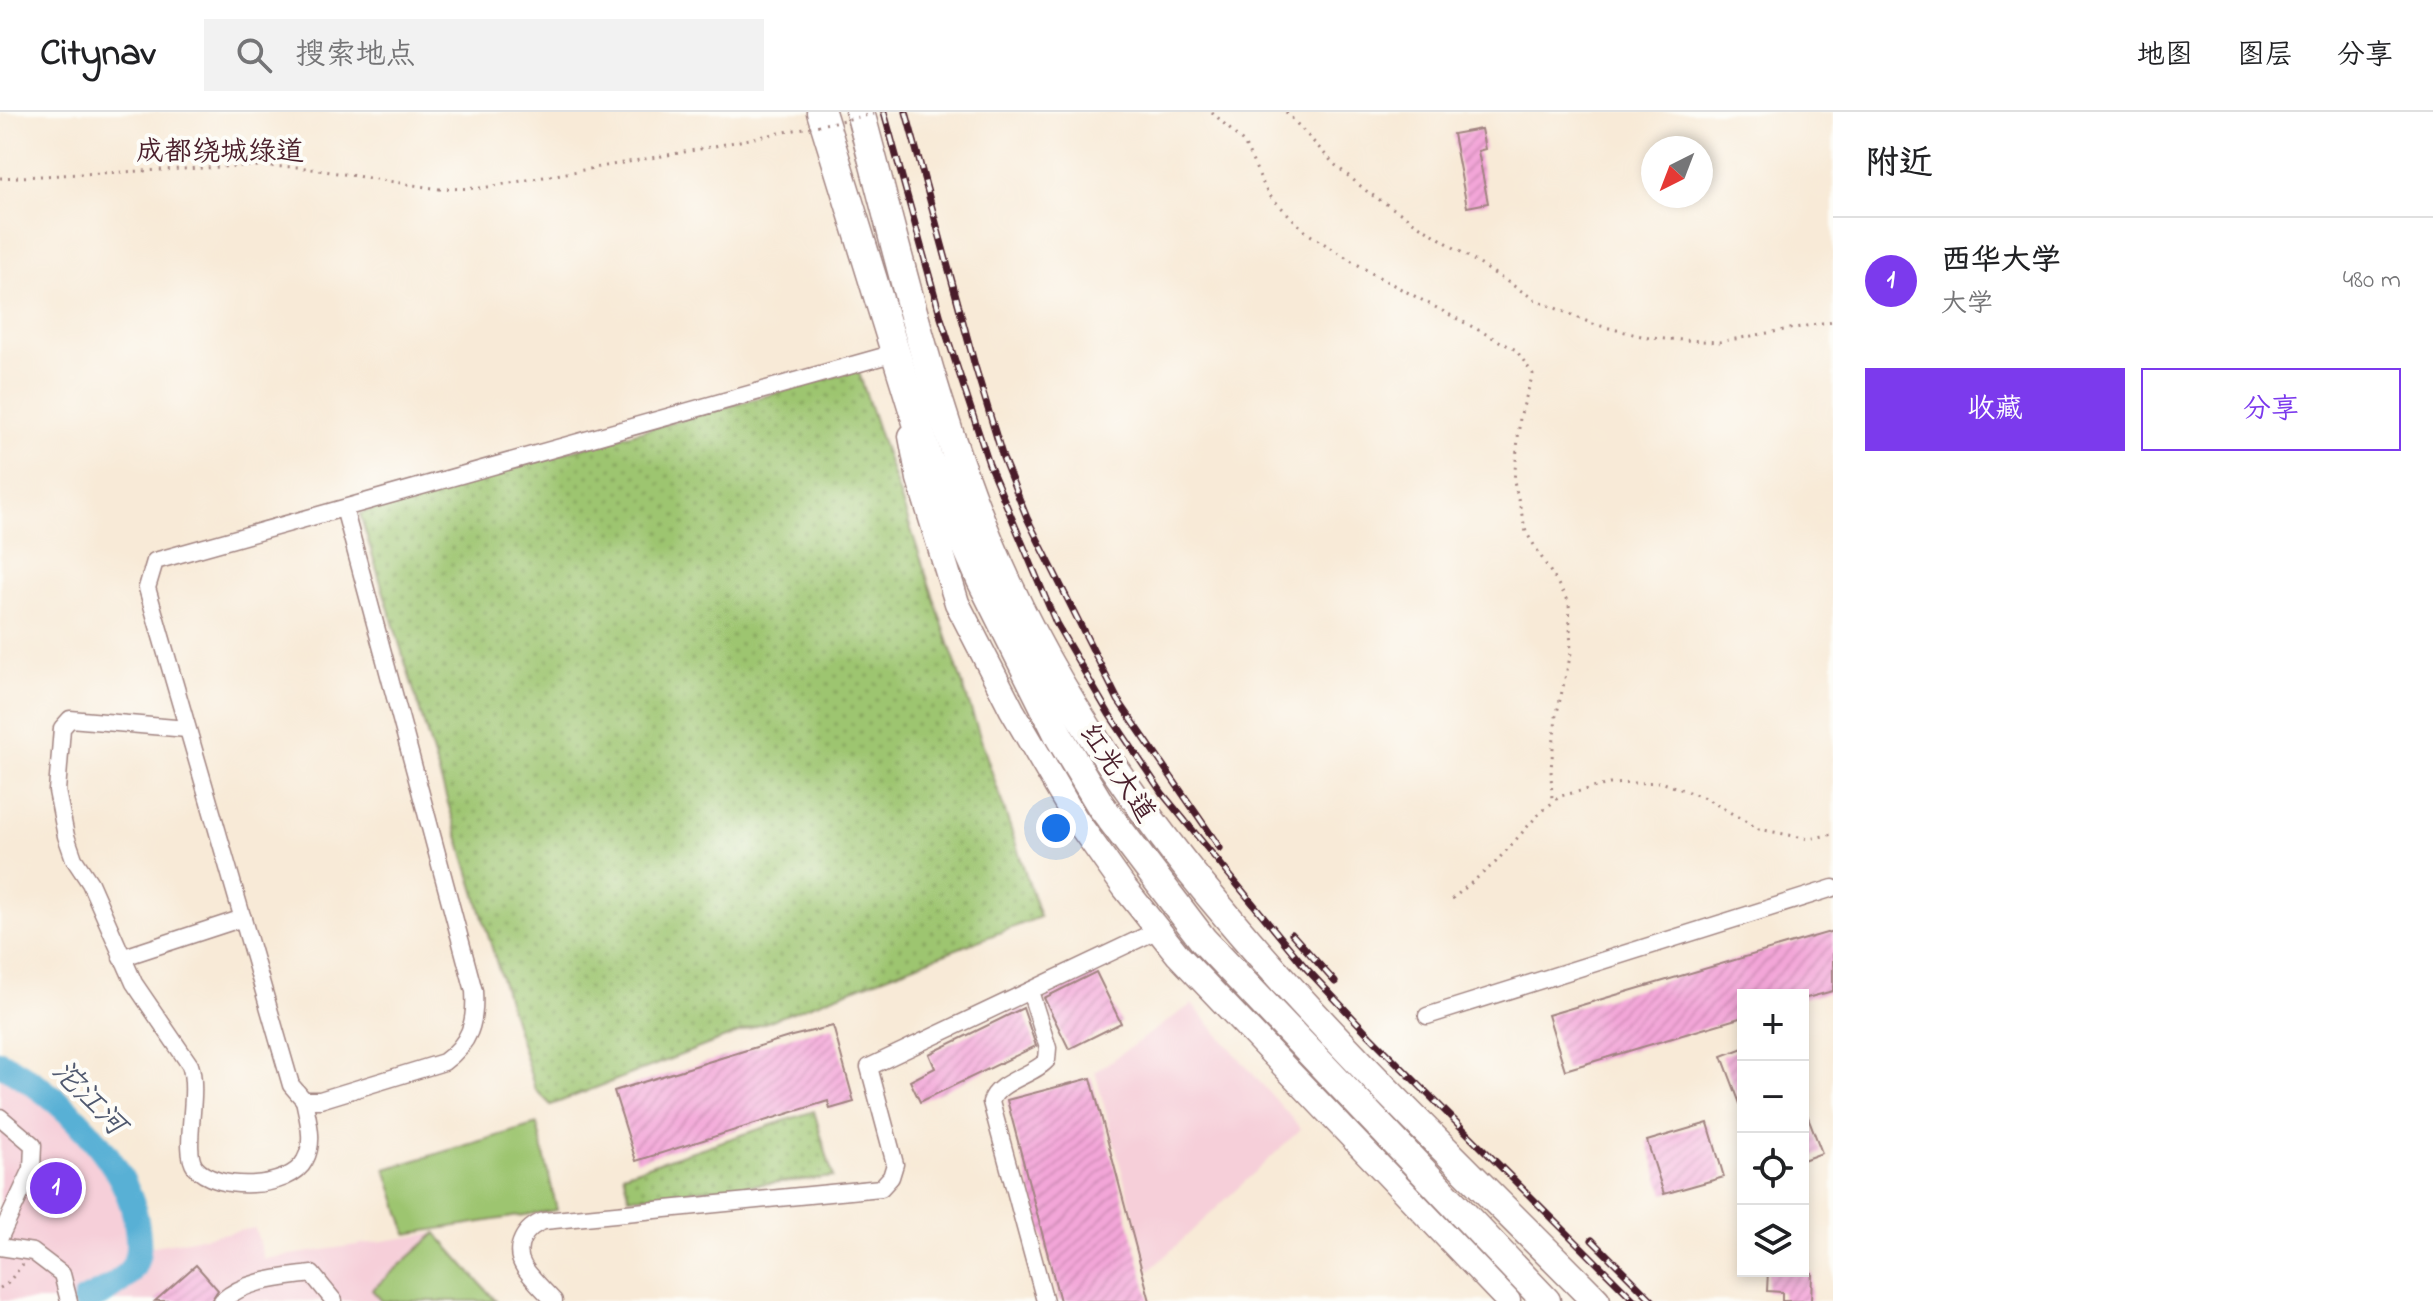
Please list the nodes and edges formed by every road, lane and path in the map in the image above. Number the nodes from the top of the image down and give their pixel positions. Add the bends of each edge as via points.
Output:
1 (821, 112) edge
2 (860, 112) edge
3 (884, 112) edge
4 (1212, 112) edge
5 (1286, 112) edge
6 (0, 178) edge
7 (1833, 321) edge
8 (898, 362) junction
9 (344, 508) junction
10 (187, 729) junction
11 (1552, 802) junction
12 (1833, 834) edge
13 (1833, 888) edge
14 (1452, 899) dead end
15 (243, 918) junction
16 (1158, 930) junction
17 (121, 958) junction
18 (1030, 991) junction
19 (1427, 1016) dead end
20 (304, 1100) junction
21 (0, 1117) edge
22 (0, 1237) edge
23 (0, 1247) edge
24 (33, 1252) junction
25 (0, 1288) edge
26 (69, 1301) edge
27 (222, 1301) edge
28 (334, 1301) edge
29 (554, 1301) edge
30 (1045, 1301) edge
31 (1508, 1301) edge
32 (1546, 1301) edge
33 (1596, 1301) edge

1 - 8 highway, 红光大道
2 - 33 highway, 红光大道 via 950,441 1008,584 1062,685 1147,816 1234,926
3 - 6 path, 成都绕城绿道, bridge via 482,188 439,189 299,167
4 - 11 path via 1244,143 1268,194 1307,233 1516,350 1533,374 1520,417 1514,481 1526,532 1569,602 1571,653 1556,717
5 - 7 path via 1369,193 1534,299 1593,324 1649,338 1719,342
8 - 9 street
8 - 16 main road via 919,479 957,603 1038,758
8 - 32 highway, 红光大道 via 928,458 981,580 1031,685 1101,806 1203,940
9 - 10 street via 155,561 147,588
9 - 20 street via 474,991 475,1016 469,1037 444,1062 320,1100
10 - 15 street
10 - 17 street via 82,719 70,719 62,728 59,813 74,859 90,883
11 - 12 path via 1609,784 1661,782 1705,798 1759,829 1809,839
11 - 14 path via 1495,863
13 - 19 street
15 - 17 street
15 - 20 street via 291,1085
16 - 18 street
16 - 31 main road
17 - 20 street via 195,1077 190,1151 194,1166 211,1179 255,1184 292,1176 311,1146
18 - 29 street via 869,1067 895,1164 881,1188 538,1223 521,1241 522,1264
18 - 30 street via 1047,1060 991,1099
21 - 22 street via 33,1145 32,1169
23 - 24 street
24 - 25 path
24 - 26 street via 62,1274
27 - 28 street via 231,1292 260,1282 312,1274

